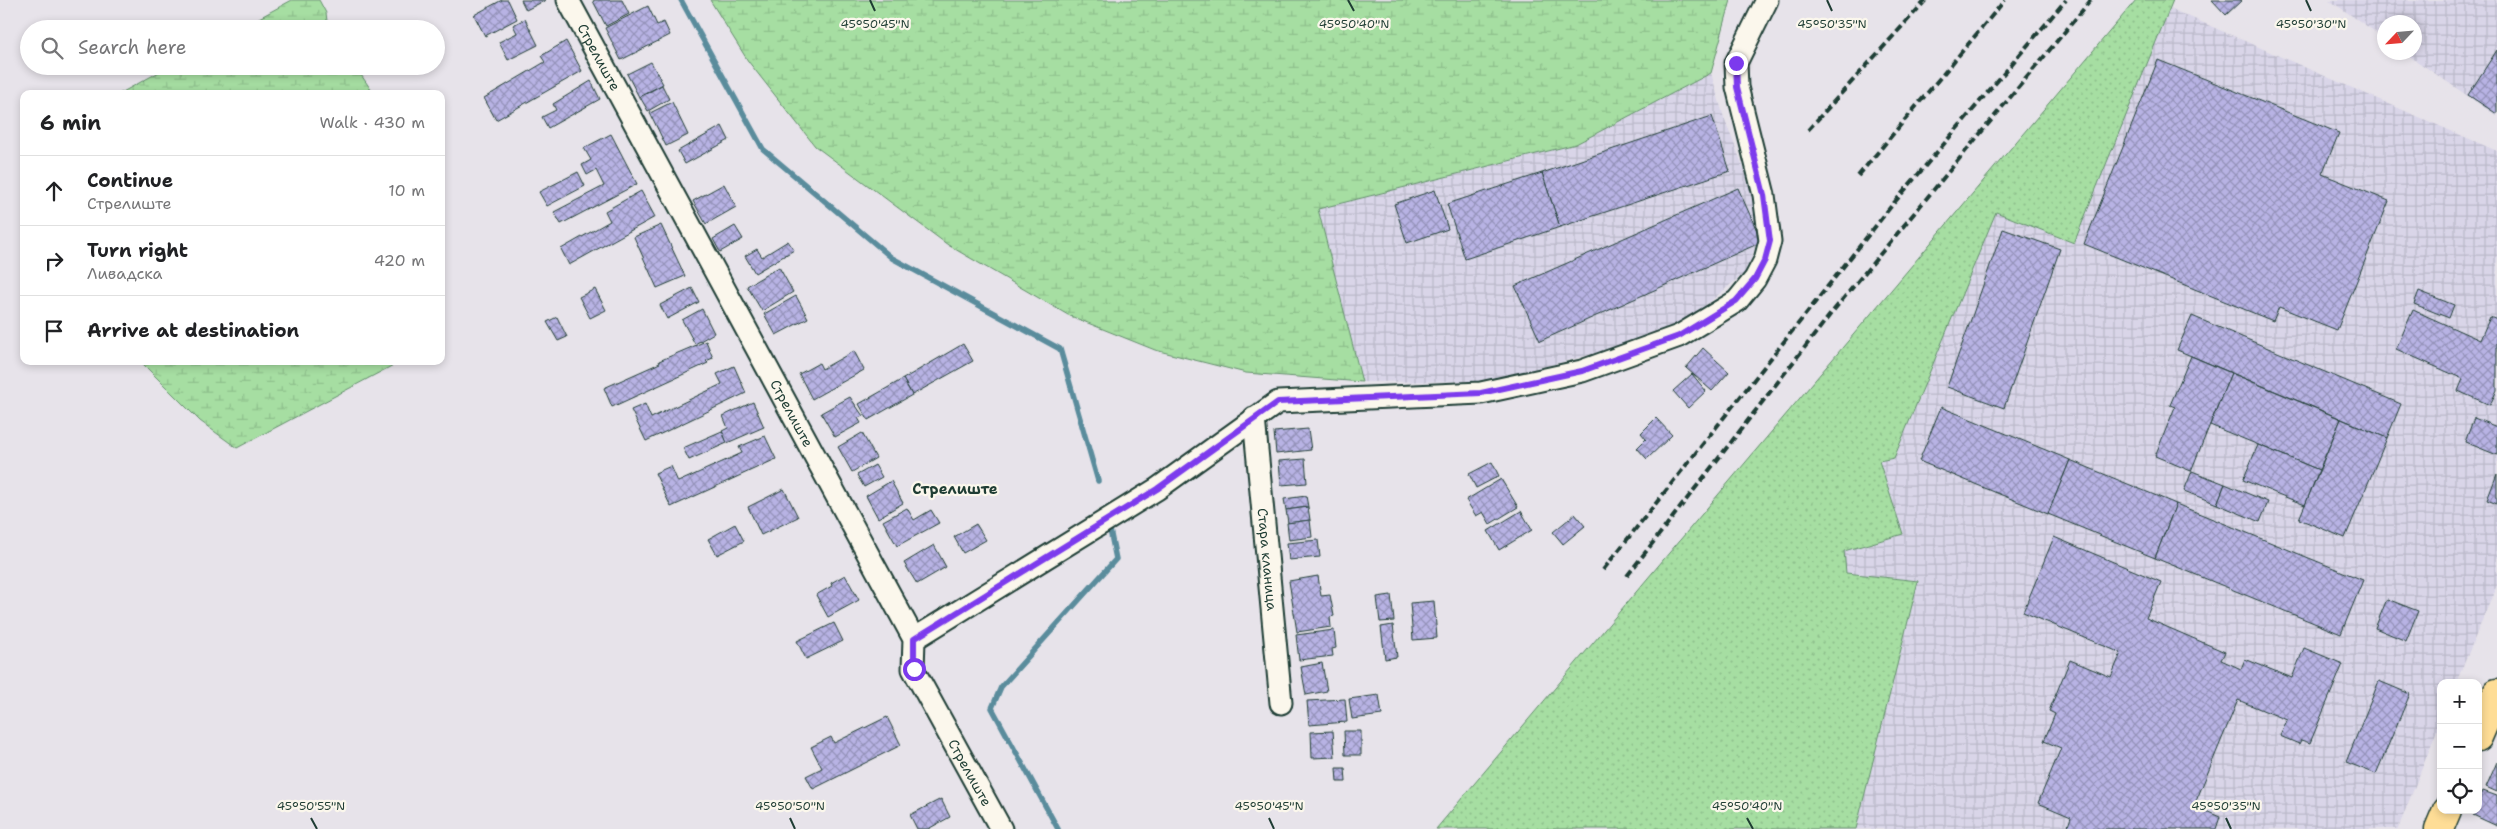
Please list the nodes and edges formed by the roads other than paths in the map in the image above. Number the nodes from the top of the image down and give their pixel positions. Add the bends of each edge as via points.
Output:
1 (568, 0) edge
2 (1767, 0) edge
3 (1254, 418) junction
4 (914, 639) junction
5 (2497, 693) edge
6 (1281, 703) dead end
7 (2482, 728) edge
8 (2445, 814) edge
9 (1001, 829) edge
10 (2439, 829) edge

1 - 4 street, Стрелиште
2 - 3 street via 1736,63 1737,87 1764,195 1770,241 1755,279 1736,301 1679,336 1582,371 1481,393 1278,402
3 - 4 street via 1157,489
3 - 6 street, Стара кланица
4 - 9 street, Стрелиште via 914,669
5 - 7 main road
8 - 10 main road

